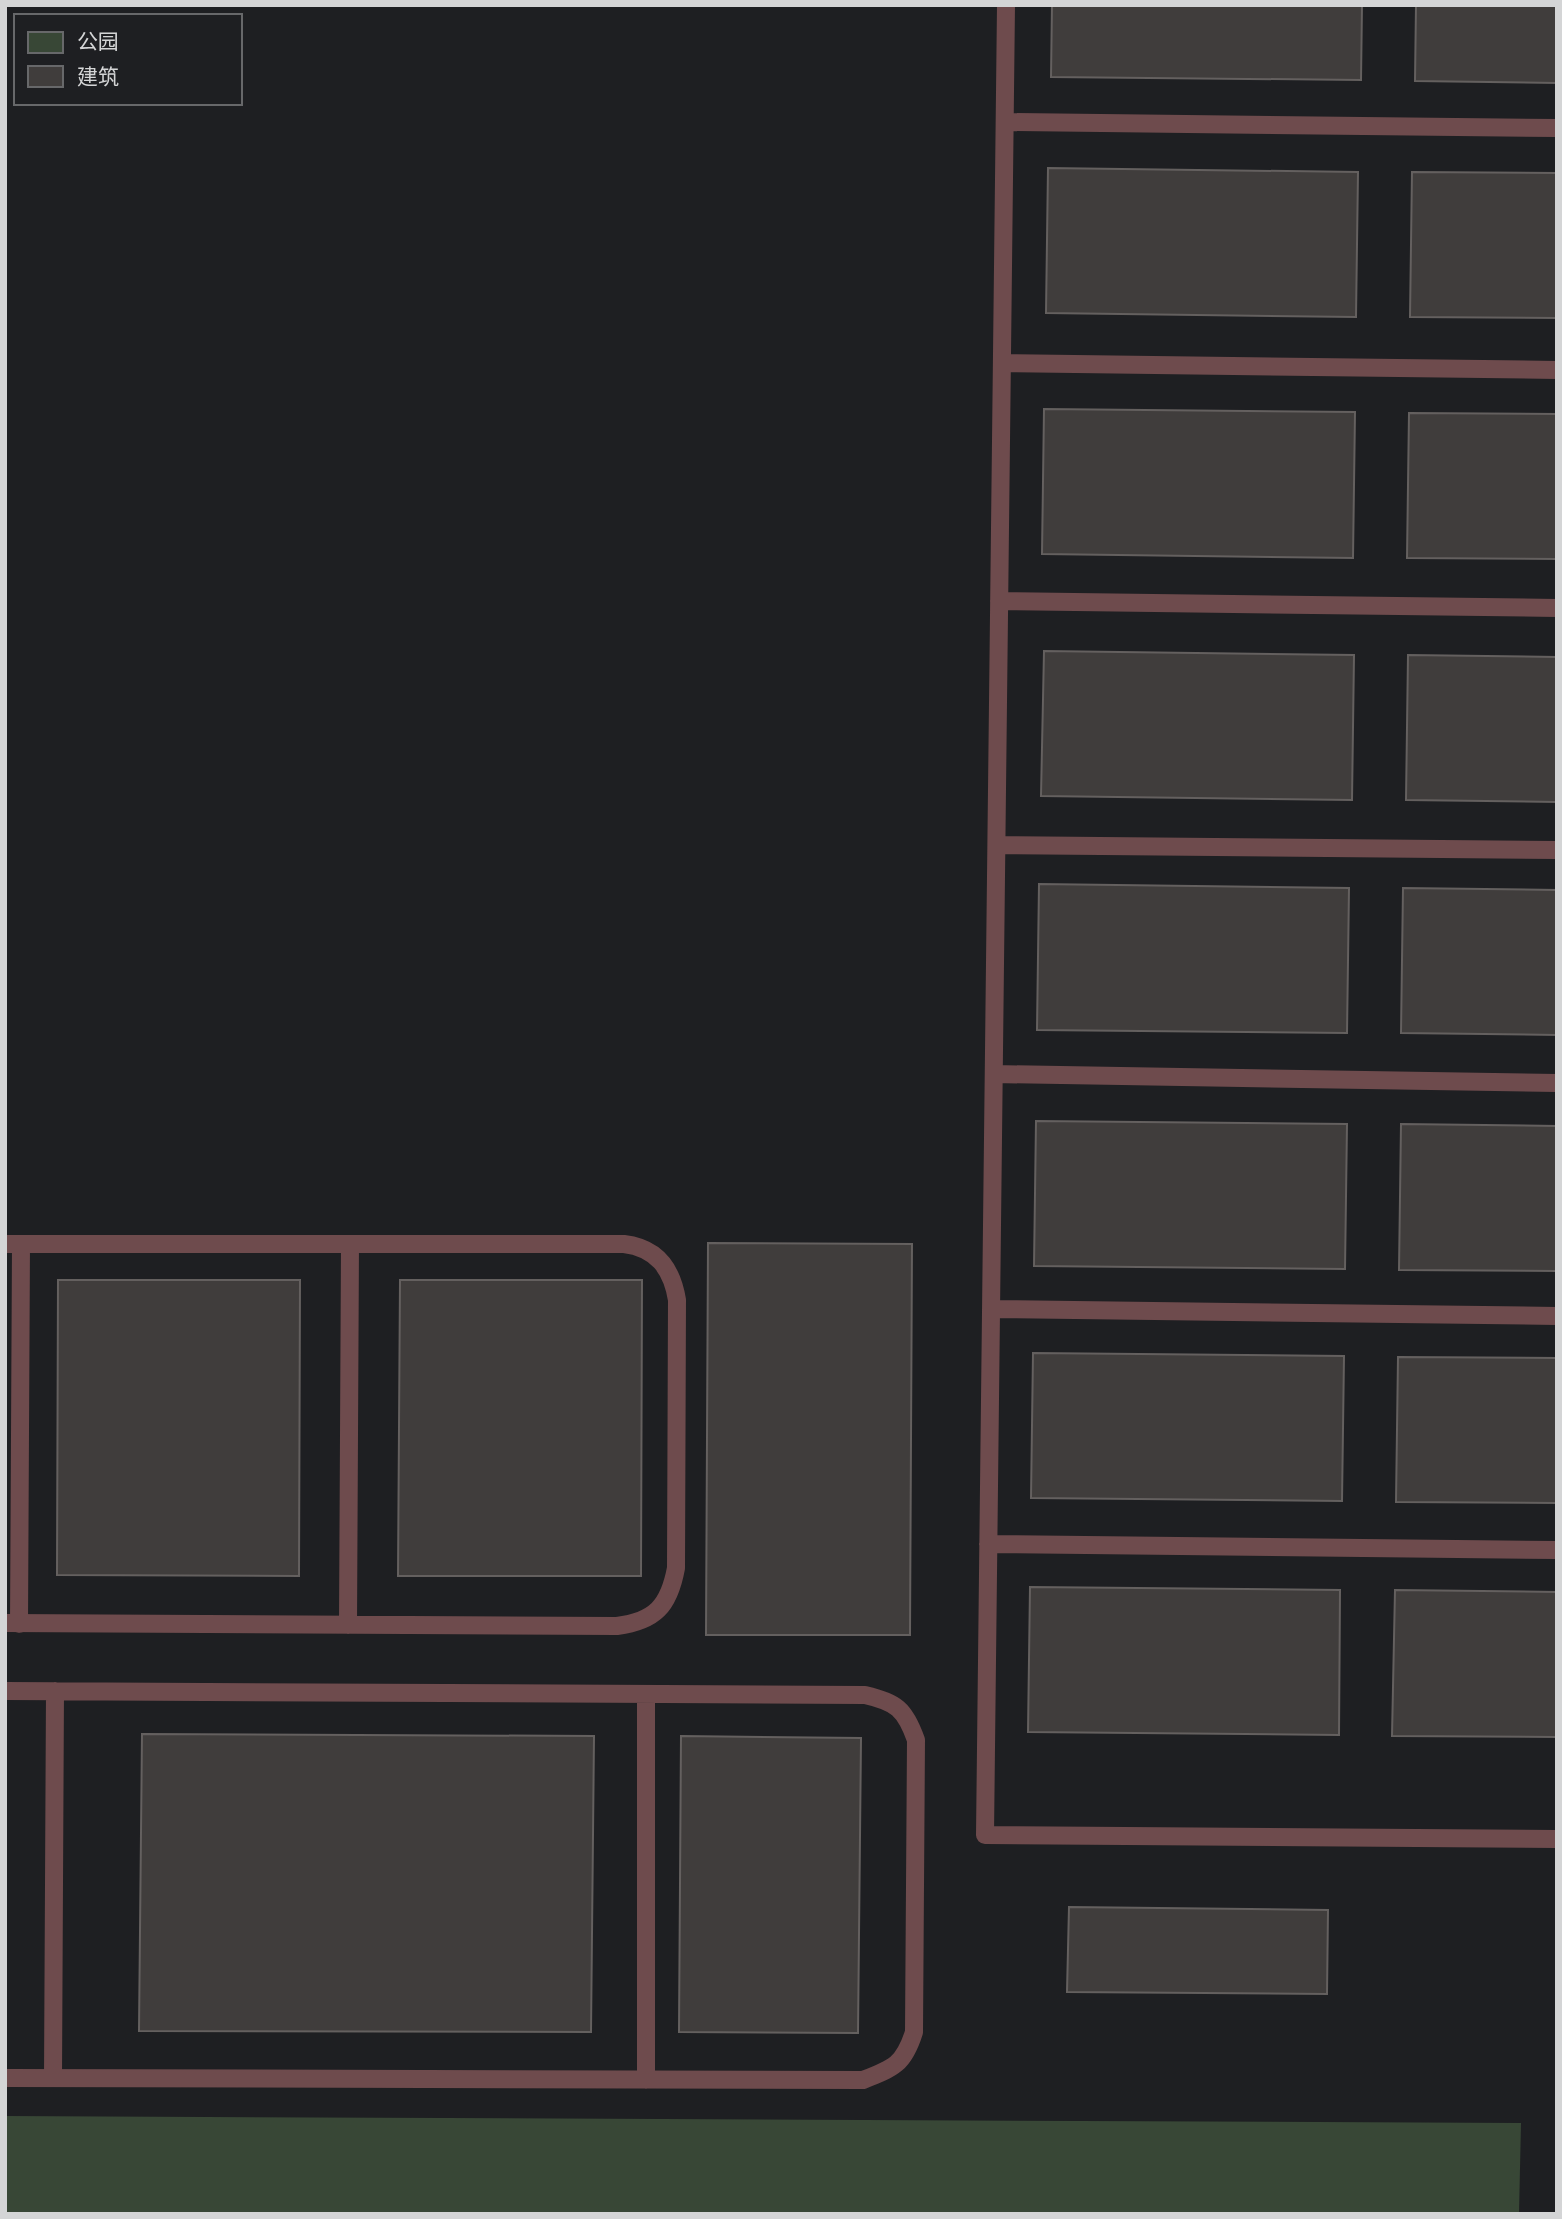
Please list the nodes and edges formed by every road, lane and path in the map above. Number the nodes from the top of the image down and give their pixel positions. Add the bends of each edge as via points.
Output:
1 (1006, 5) edge
2 (1005, 122) junction
3 (1557, 128) edge
4 (1002, 363) junction
5 (1557, 370) edge
6 (999, 601) junction
7 (1557, 608) edge
8 (997, 845) junction
9 (1557, 850) edge
10 (994, 1074) junction
11 (1557, 1083) edge
12 (13, 1244) edge
13 (350, 1244) junction
14 (991, 1309) junction
15 (1557, 1316) edge
16 (988, 1544) junction
17 (1557, 1550) edge
18 (12, 1623) edge
19 (348, 1625) junction
20 (5, 1691) edge
21 (55, 1691) junction
22 (646, 1694) junction
23 (1557, 1839) edge
24 (5, 2078) edge
25 (53, 2078) junction
26 (646, 2080) junction

1 - 2 lane
2 - 3 lane
2 - 4 lane
4 - 5 lane
4 - 6 lane
6 - 7 lane
6 - 8 lane
8 - 9 lane
8 - 10 lane
10 - 11 lane
10 - 14 lane
12 - 13 lane
12 - 18 lane
13 - 19 lane
13 - 19 lane via 624,1244 659,1258 668,1268 677,1300 676,1542 672,1591 662,1607 636,1624
14 - 15 lane
14 - 16 lane
16 - 17 lane
16 - 23 lane via 985,1835
18 - 19 lane
20 - 21 lane
21 - 22 lane
21 - 25 lane
22 - 26 lane
22 - 26 lane via 864,1695 890,1701 908,1720 916,1740 914,2032 906,2056 889,2070 863,2080
24 - 25 lane
25 - 26 lane

